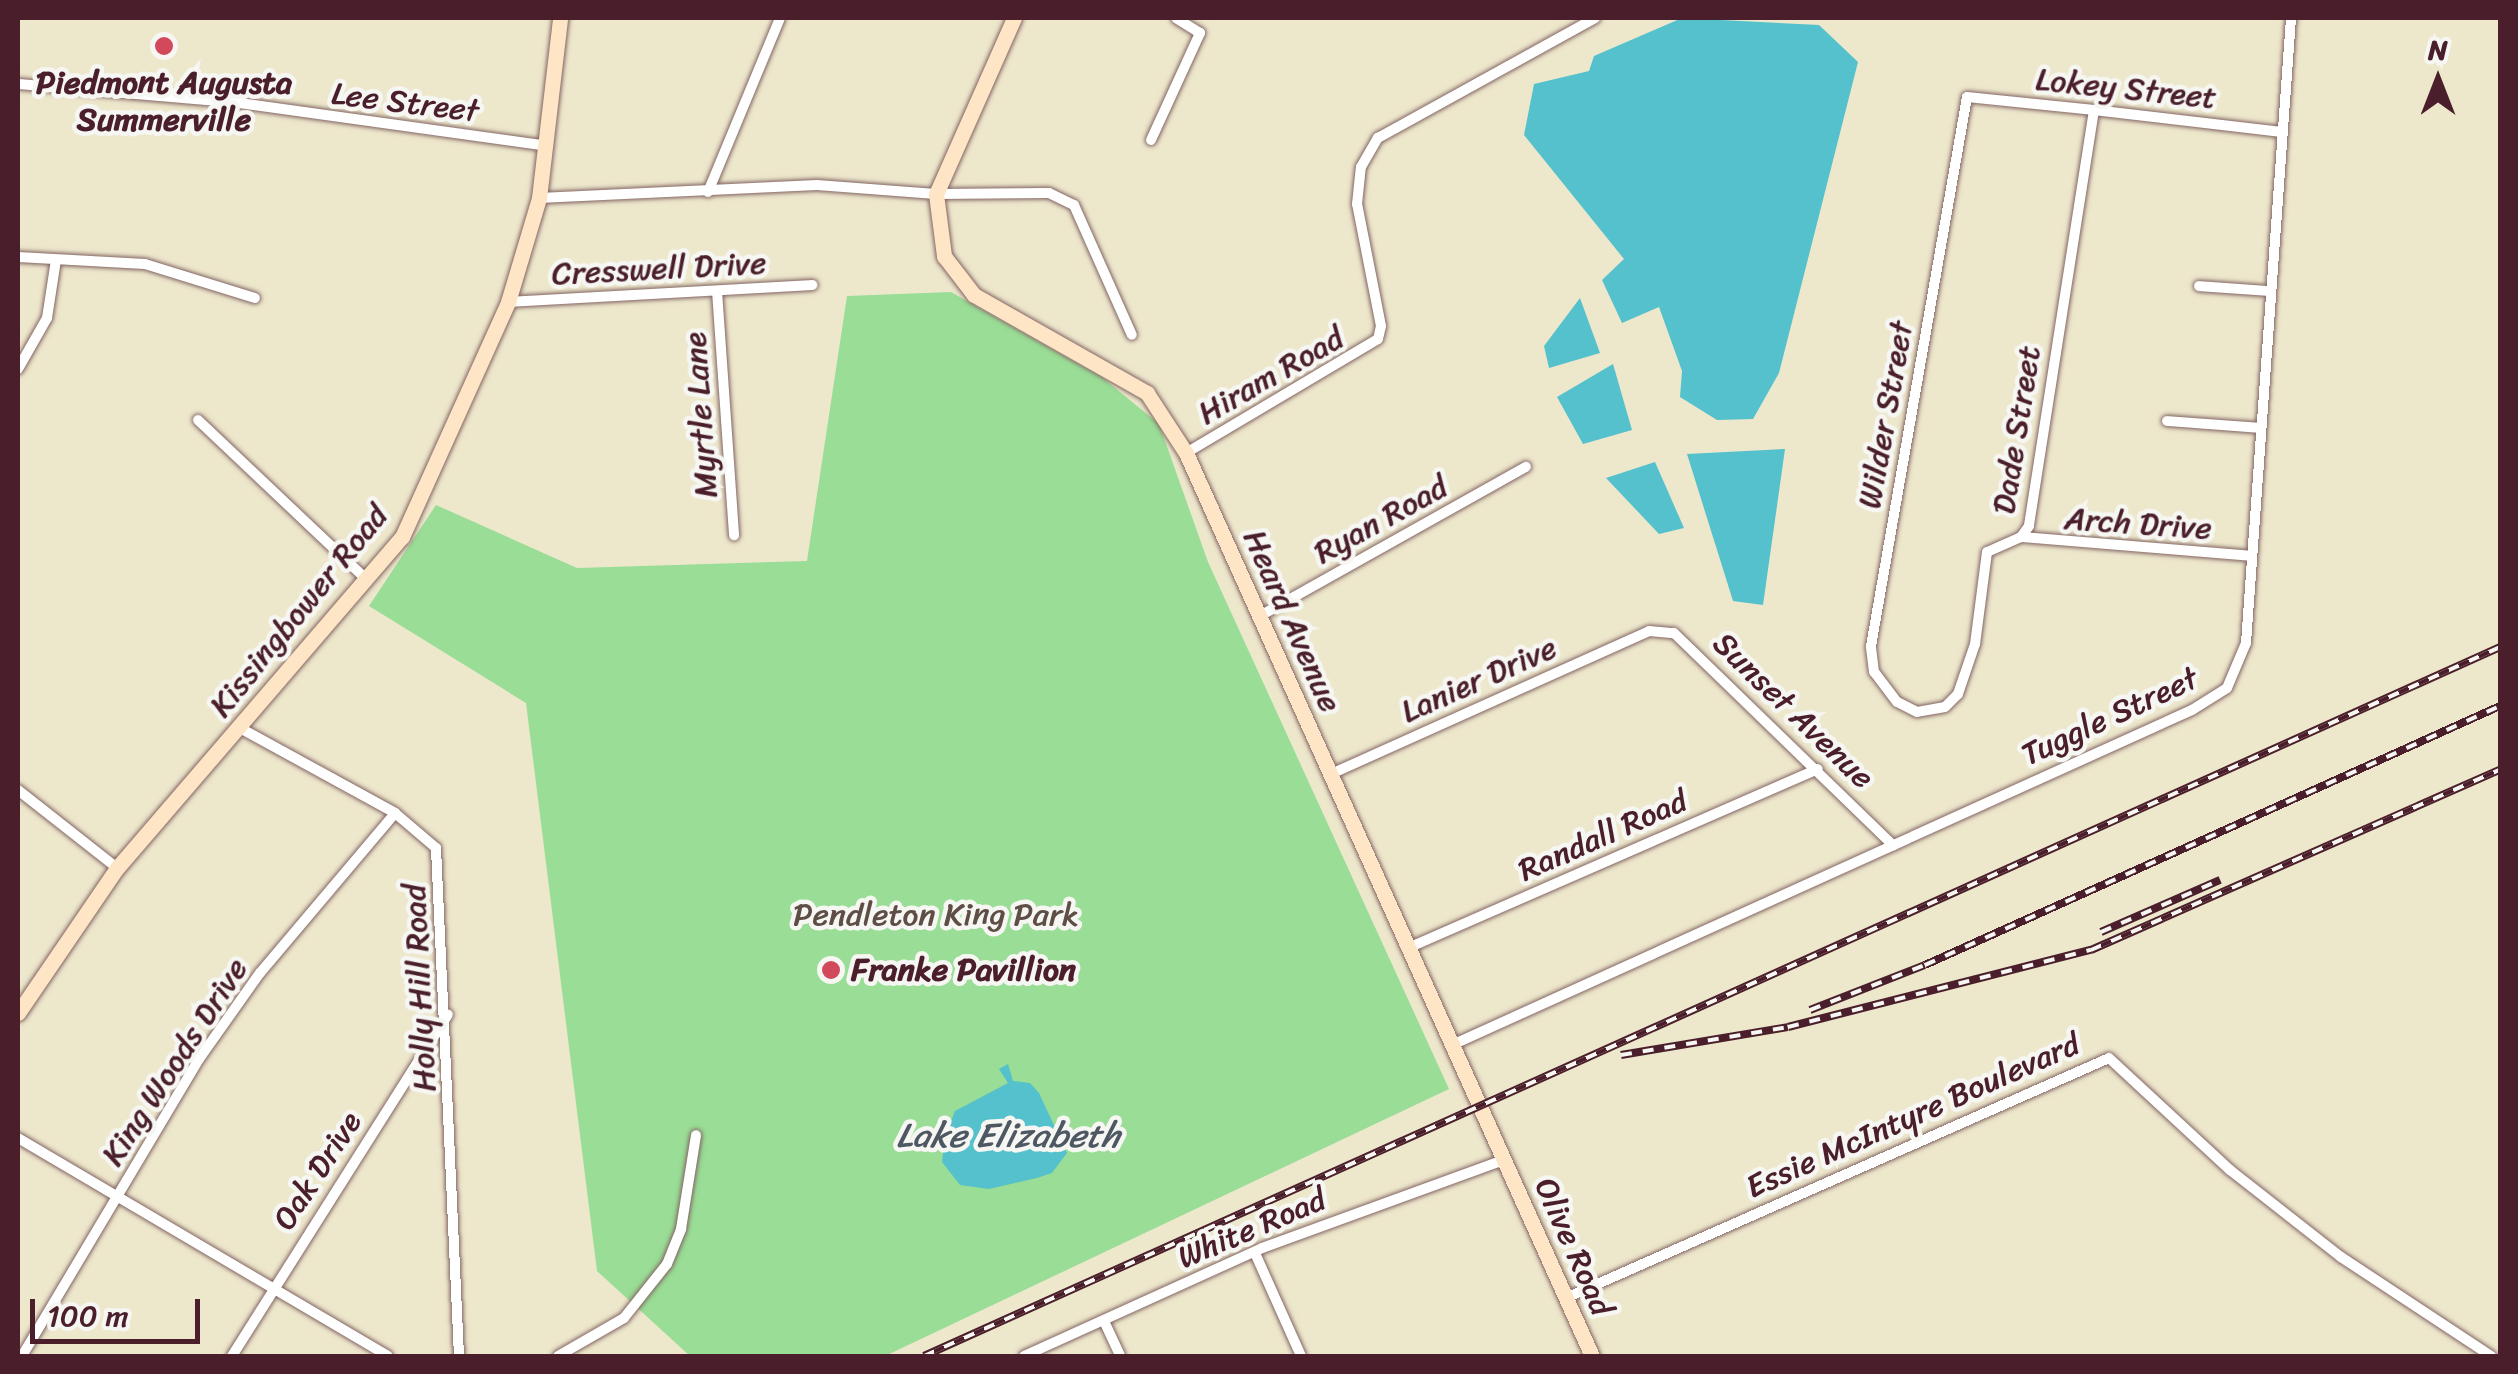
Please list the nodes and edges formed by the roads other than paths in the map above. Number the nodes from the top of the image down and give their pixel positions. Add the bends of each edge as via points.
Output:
1 (560, 18) edge
2 (780, 18) edge
3 (1014, 18) edge
4 (1176, 18) edge
5 (1595, 18) edge
6 (2291, 18) edge
7 (18, 84) edge
8 (1967, 97) joint
9 (2094, 110) junction
10 (2280, 132) junction
11 (1151, 140) dead end
12 (547, 146) junction
13 (708, 192) junction
14 (936, 194) junction
15 (539, 198) junction
16 (18, 257) edge
17 (56, 260) junction
18 (813, 285) dead end
19 (2199, 286) dead end
20 (717, 291) junction
21 (2270, 291) junction
22 (255, 298) dead end
23 (508, 302) junction
24 (1132, 335) dead end
25 (18, 369) edge
26 (198, 420) dead end
27 (2167, 421) dead end
28 (2260, 428) junction
29 (1186, 453) junction
30 (1526, 467) dead end
31 (734, 536) dead end
32 (2021, 537) junction
33 (2251, 556) junction
34 (367, 580) junction
35 (1260, 616) junction
36 (1648, 631) joint
37 (1928, 712) joint
38 (240, 728) junction
39 (1818, 770) junction
40 (1331, 774) junction
41 (18, 790) edge
42 (396, 813) junction
43 (1893, 845) junction
44 (117, 868) junction
45 (1408, 948) junction
46 (18, 1013) edge
47 (448, 1014) junction
48 (1452, 1045) junction
49 (696, 1135) dead end
50 (18, 1138) edge
51 (1504, 1160) junction
52 (117, 1198) junction
53 (1256, 1253) junction
54 (271, 1290) junction
55 (1568, 1297) junction
56 (1104, 1321) junction
57 (22, 1356) edge
58 (232, 1356) edge
59 (388, 1356) edge
60 (460, 1356) edge
61 (558, 1356) edge
62 (1024, 1356) edge
63 (1120, 1356) edge
64 (1301, 1356) edge
65 (1592, 1356) edge
66 (2492, 1356) edge

1 - 12 street, Kissingbower Road
2 - 13 street
3 - 14 street
4 - 11 street via 1200,33
5 - 29 street, Hiram Road via 1378,138 1361,166 1356,204 1381,326 1378,339
6 - 10 street, Tuggle Street
7 - 12 street, Lee Street via 238,103
8 - 9 street, Lokey Street
8 - 37 street, Wilder Street via 1871,646 1874,672 1897,702
9 - 10 street, Lokey Street
9 - 32 street, Dade Street via 2032,516
10 - 21 street, Tuggle Street
12 - 15 street, Kissingbower Road
13 - 14 street via 818,185
13 - 15 street
14 - 24 street via 1063,196 1074,205
14 - 29 street, Heard Avenue via 944,256 974,295 1132,382
15 - 23 street, Kissingbower Road
16 - 17 street
17 - 22 street via 145,264
17 - 25 street via 47,318
18 - 20 street, Cresswell Drive
19 - 21 street
20 - 23 street, Cresswell Drive
20 - 31 street, Myrtle Lane
21 - 28 street, Tuggle Street
23 - 34 street, Kissingbower Road via 402,537
26 - 34 street
27 - 28 street
28 - 33 street, Tuggle Street
29 - 35 street, Heard Avenue
30 - 35 street, Ryan Road
32 - 33 street, Arch Drive
32 - 37 street, Dade Street via 1988,552 1964,683 1952,702
33 - 43 street, Tuggle Street via 2246,647 2233,680 2218,696
34 - 38 street, Kissingbower Road
35 - 40 street, Heard Avenue
36 - 39 street, Sunset Avenue via 1674,633 1697,651
36 - 40 street, Lanier Drive
38 - 42 street, Holly Hill Road
38 - 44 street, Kissingbower Road
39 - 43 street, Sunset Avenue
39 - 45 street, Randall Road
40 - 45 street, Heard Avenue
41 - 44 street
42 - 47 street, Holly Hill Road via 436,848
42 - 52 street, King Woods Drive via 260,973 199,1059
43 - 48 street, Tuggle Street
44 - 46 street, Kissingbower Road
45 - 48 street, Heard Avenue
47 - 54 street, Oak Drive
47 - 60 street, Holly Hill Road
48 - 51 street, Heard Avenue
49 - 61 street via 681,1229 667,1264 624,1318
50 - 52 street
51 - 53 street, White Road
51 - 55 street, Olive Road
52 - 54 street
52 - 57 street, King Woods Drive
53 - 56 street, White Road
53 - 64 street
54 - 58 street, Oak Drive
54 - 59 street
55 - 65 street, Olive Road
55 - 66 street, Essie McIntyre Boulevard via 2109,1058 2230,1170 2341,1257
56 - 62 street, White Road
56 - 63 street

